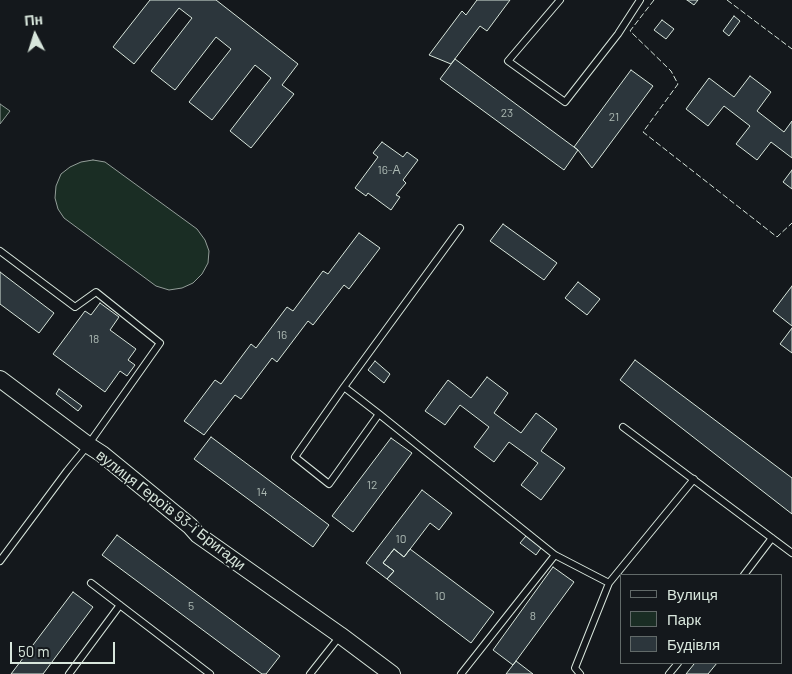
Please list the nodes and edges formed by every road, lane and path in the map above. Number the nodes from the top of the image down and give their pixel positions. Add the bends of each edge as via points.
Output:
1 (560, 0) edge
2 (640, 0) edge
3 (460, 228) dead end
4 (0, 251) edge
5 (0, 379) edge
6 (344, 387) junction
7 (379, 414) junction
8 (623, 426) dead end
9 (88, 445) junction
10 (694, 479) junction
11 (772, 538) junction
12 (792, 553) edge
13 (555, 555) junction
14 (0, 561) edge
15 (745, 574) edge
16 (91, 583) dead end
17 (609, 583) junction
18 (120, 605) junction
19 (340, 635) junction
20 (677, 664) edge
21 (69, 674) edge
22 (210, 674) edge
23 (310, 674) edge
24 (392, 674) edge
25 (461, 674) edge
26 (580, 674) edge
27 (669, 674) edge

1 - 2 lane via 508,61 565,102
3 - 6 lane
4 - 9 lane via 75,307 96,292 160,342
5 - 9 street, вулиця Героїв 93-ї Бригади
6 - 7 lane
6 - 7 lane via 295,457 329,484
7 - 13 lane
8 - 10 lane
9 - 14 lane
9 - 19 street, вулиця Героїв 93-ї Бригади via 203,538
10 - 11 lane
10 - 17 lane
11 - 12 lane
11 - 15 lane
13 - 17 lane
13 - 25 lane
16 - 18 lane
17 - 26 lane via 574,668
18 - 21 lane
18 - 22 lane
19 - 23 lane
19 - 24 street, вулиця Героїв 93-ї Бригади
20 - 27 lane

